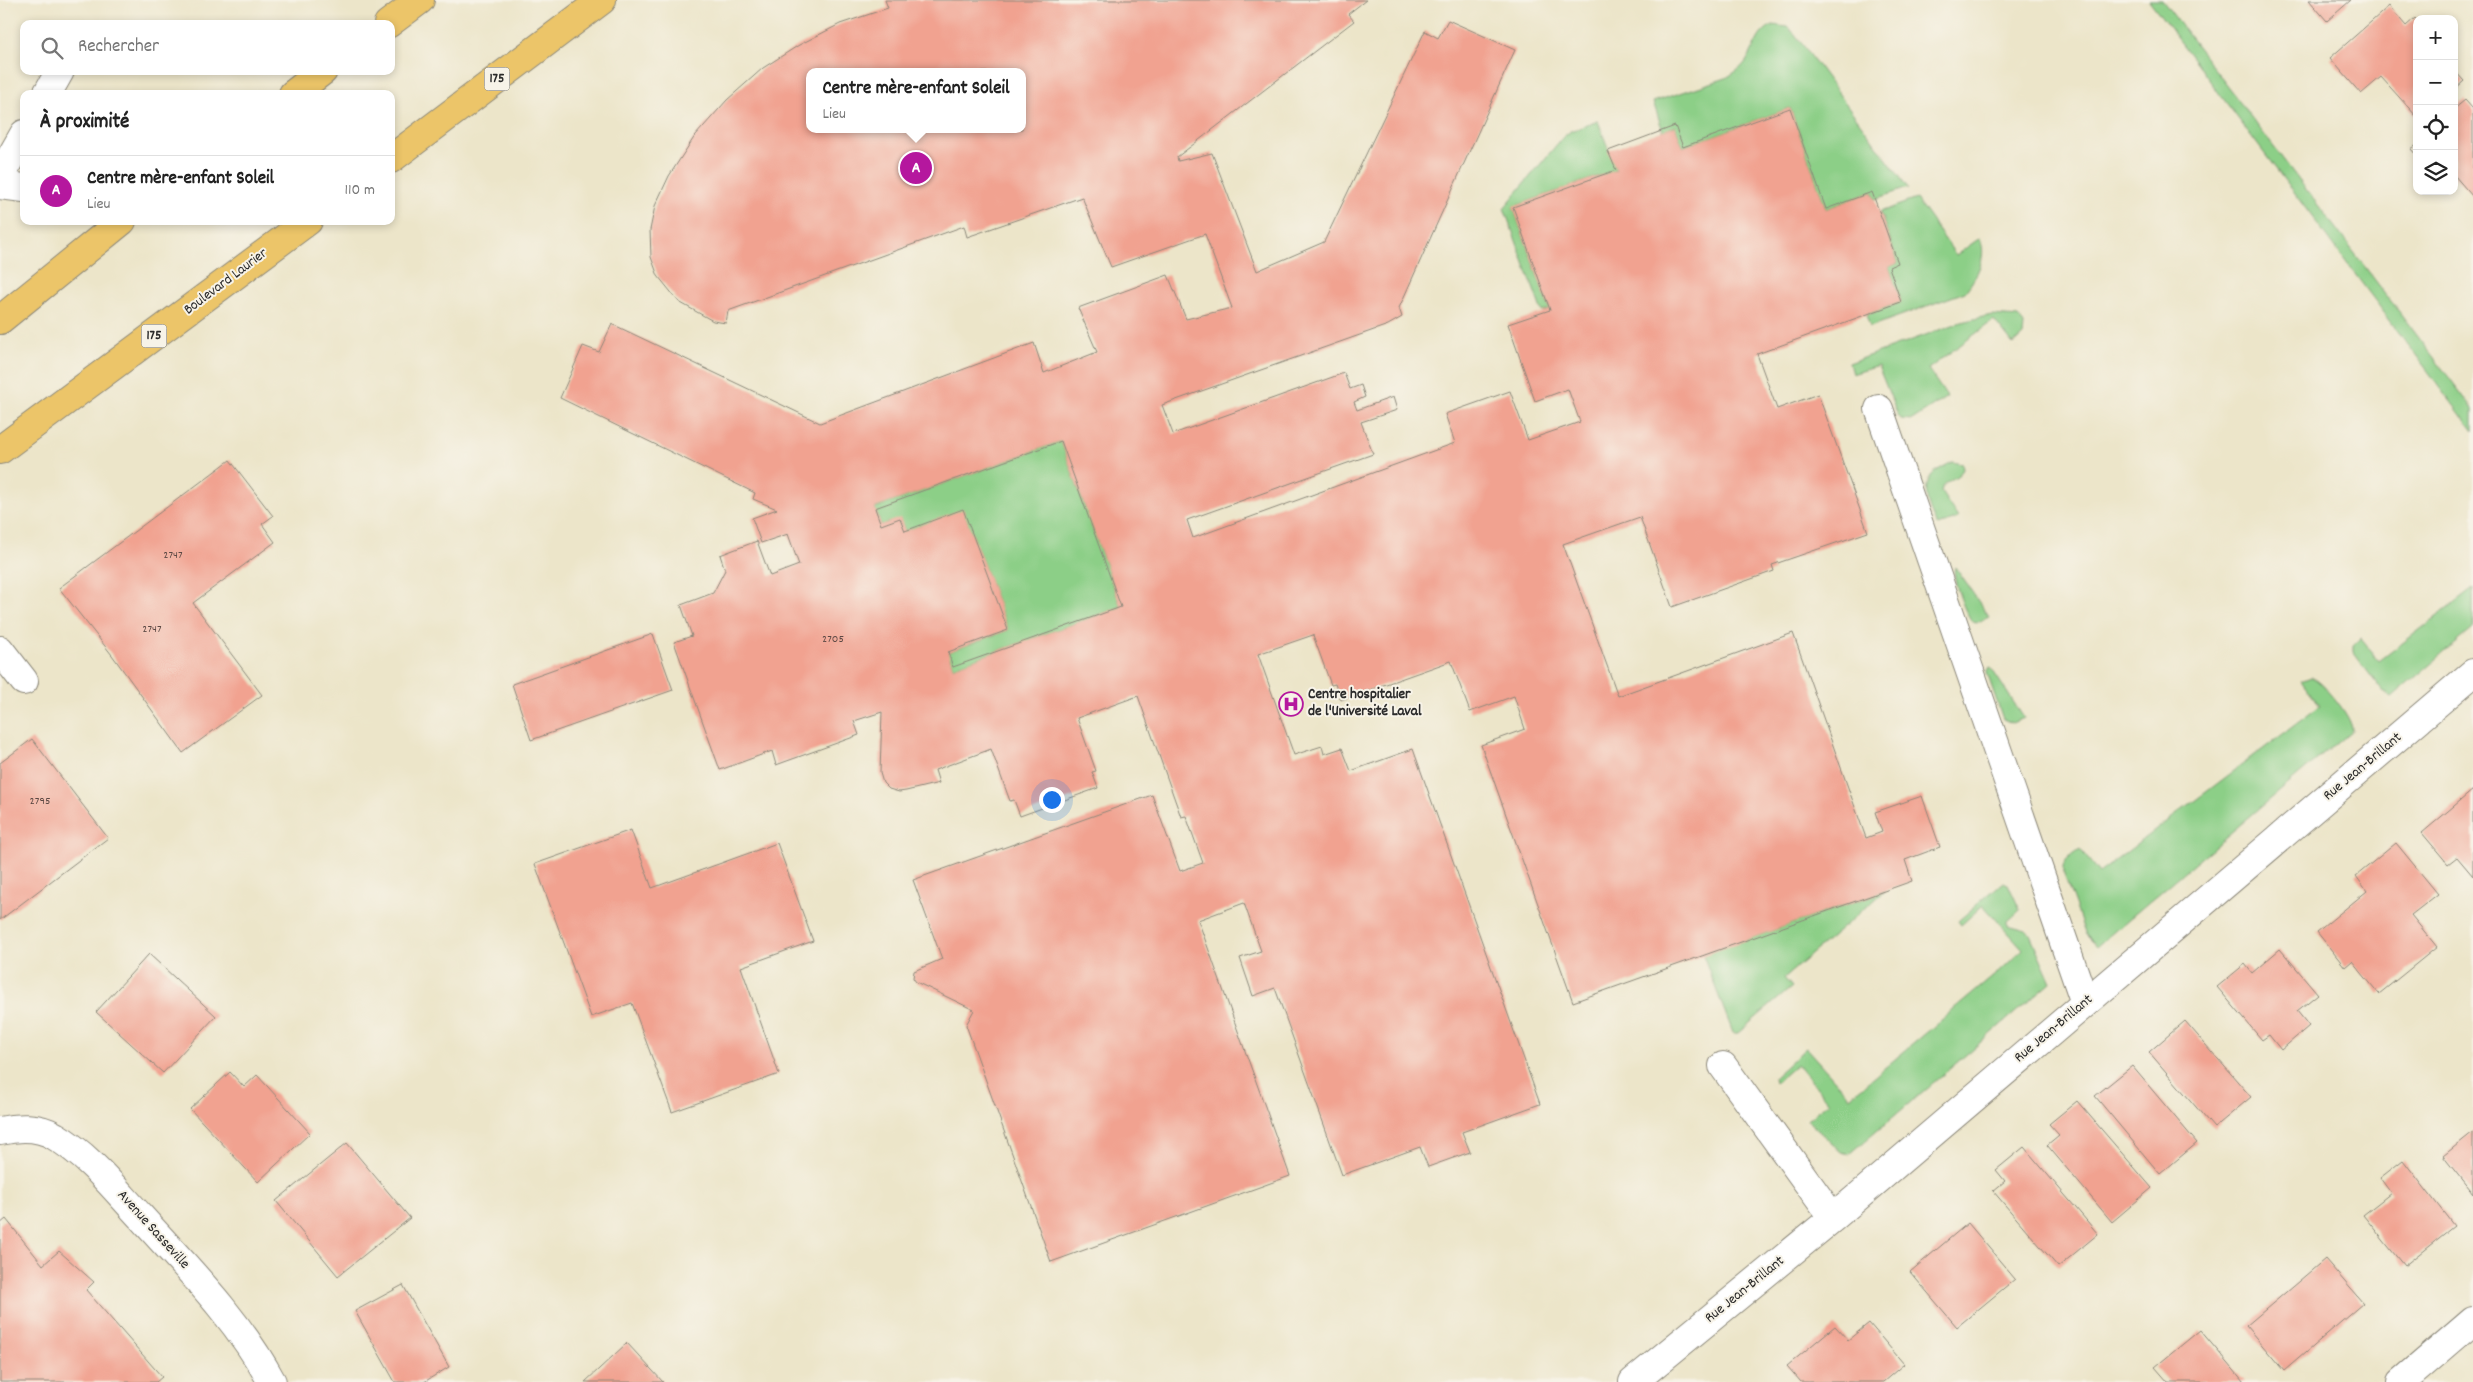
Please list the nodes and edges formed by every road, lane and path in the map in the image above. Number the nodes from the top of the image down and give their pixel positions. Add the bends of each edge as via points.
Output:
1 (420, 0) edge
2 (602, 0) edge
3 (393, 20) edge
4 (58, 75) edge
5 (318, 75) edge
6 (49, 90) edge
7 (298, 90) edge
8 (20, 141) edge
9 (395, 156) edge
10 (0, 176) edge
11 (0, 185) edge
12 (20, 188) edge
13 (117, 225) edge
14 (303, 225) edge
15 (0, 320) edge
16 (1879, 409) dead end
17 (0, 450) edge
18 (0, 650) edge
19 (2473, 673) edge
20 (24, 681) dead end
21 (2085, 1003) junction
22 (1723, 1066) dead end
23 (0, 1131) edge
24 (1833, 1218) junction
25 (2473, 1321) edge
26 (272, 1382) edge
27 (1633, 1382) edge
28 (2402, 1382) edge

1 - 3 main road
2 - 9 main road, 175
4 - 6 street
5 - 7 main road
8 - 10 street
11 - 12 street
13 - 15 main road
14 - 17 main road, Boulevard Laurier / 175
16 - 21 street
18 - 20 street
19 - 21 street, Rue Jean-Brillant
21 - 24 street, Rue Jean-Brillant
22 - 24 street
23 - 26 street, Avenue Sasseville via 19,1127 54,1135 96,1168 208,1290 253,1348
24 - 27 street, Rue Jean-Brillant
25 - 28 street

